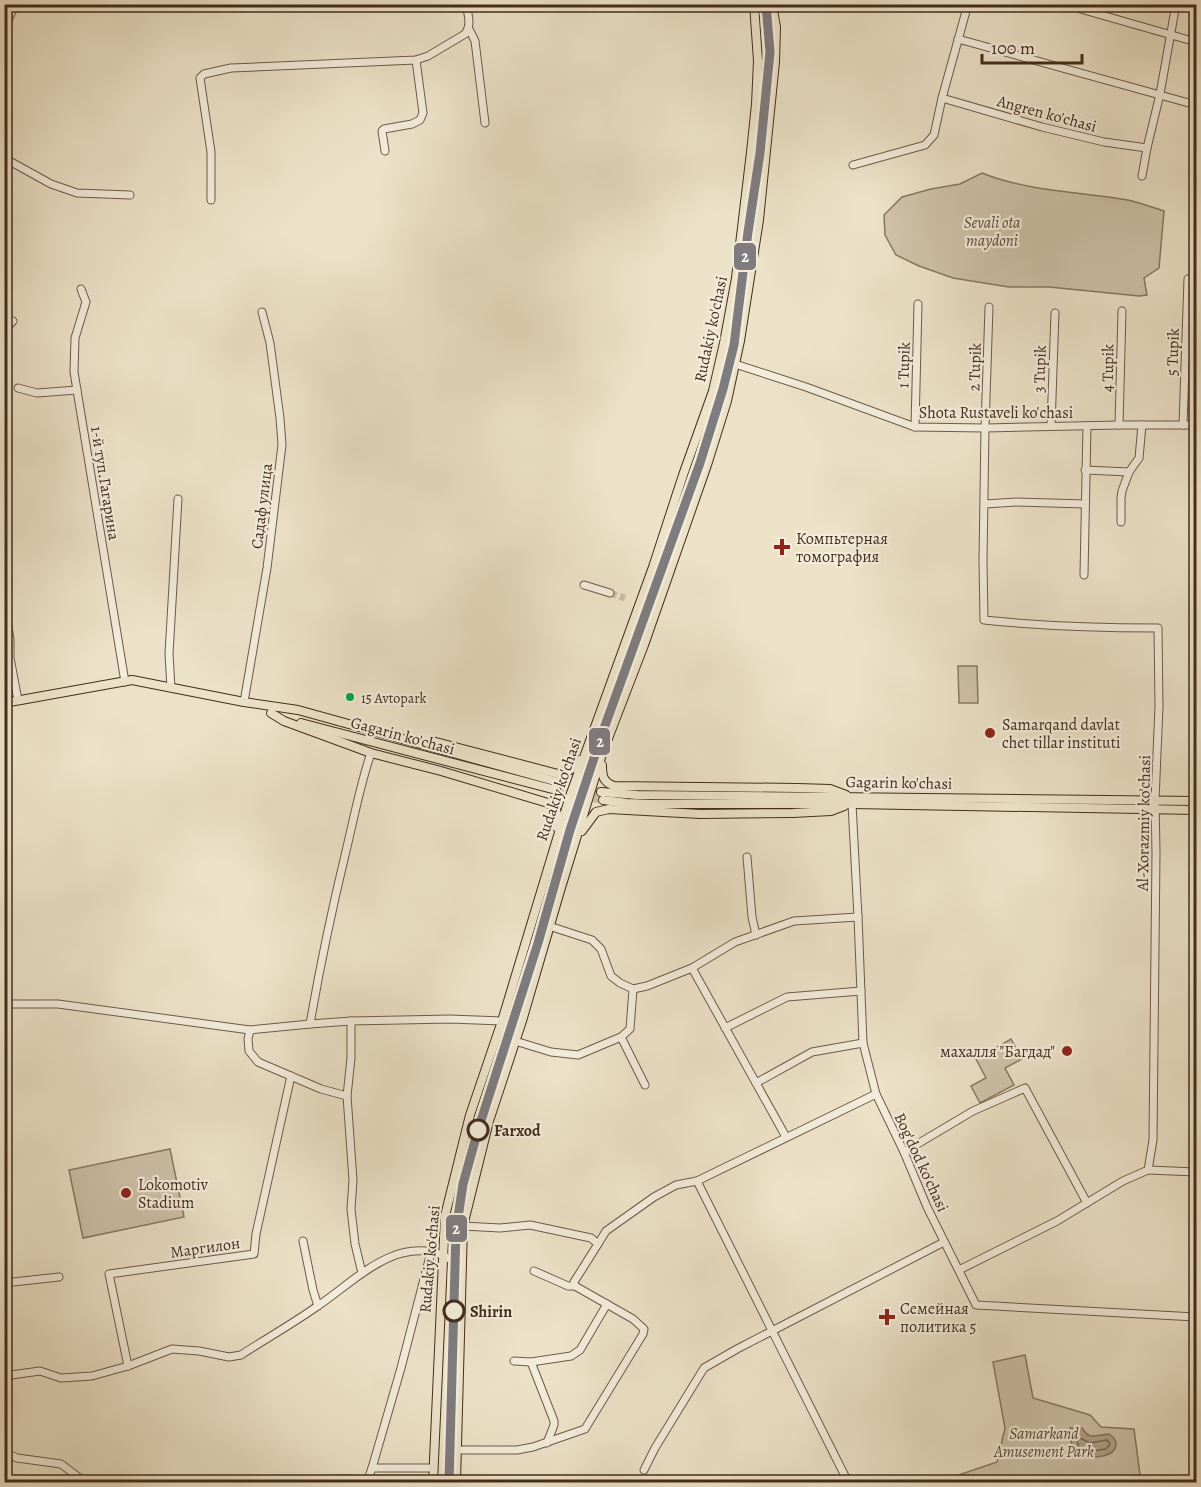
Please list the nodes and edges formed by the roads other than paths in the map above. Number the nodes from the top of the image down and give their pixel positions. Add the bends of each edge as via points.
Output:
1 (15, 4) edge
2 (466, 4) edge
3 (754, 4) edge
4 (772, 4) edge
5 (968, 4) edge
6 (1063, 4) edge
7 (1176, 4) edge
8 (468, 29) junction
9 (4, 30) edge
10 (1172, 34) junction
11 (958, 39) junction
12 (1197, 42) edge
13 (416, 60) junction
14 (1160, 94) junction
15 (942, 98) junction
16 (1197, 105) edge
17 (484, 123) dead end
18 (1147, 148) junction
19 (385, 151) dead end
20 (751, 152) junction
21 (766, 154) junction
22 (4, 158) edge
23 (853, 165) dead end
24 (1142, 176) dead end
25 (130, 195) dead end
26 (211, 200) dead end
27 (1188, 279) dead end
28 (81, 289) dead end
29 (918, 304) dead end
30 (989, 307) dead end
31 (1122, 311) dead end
32 (262, 312) dead end
33 (1055, 313) dead end
34 (13, 321) dead end
35 (4, 331) edge
36 (735, 364) junction
37 (18, 388) dead end
38 (77, 390) junction
39 (1197, 424) edge
40 (1119, 425) junction
41 (1142, 425) junction
42 (1183, 425) junction
43 (1051, 426) junction
44 (1087, 426) junction
45 (915, 427) junction
46 (985, 428) junction
47 (1085, 470) junction
48 (1130, 472) junction
49 (178, 499) dead end
50 (985, 504) junction
51 (1085, 504) junction
52 (1121, 522) dead end
53 (1084, 575) dead end
54 (584, 585) dead end
55 (610, 593) tunnel mouth
56 (4, 602) edge
57 (627, 639) junction
58 (644, 645) junction
59 (124, 682) junction
60 (171, 688) junction
61 (18, 700) junction
62 (244, 702) junction
63 (4, 703) edge
64 (271, 709) junction
65 (588, 747) junction
66 (371, 753) junction
67 (602, 754) junction
68 (557, 786) tunnel mouth
69 (602, 796) tunnel mouth
70 (852, 800) junction
71 (1197, 801) edge
72 (1155, 805) junction
73 (1197, 810) edge
74 (575, 841) junction
75 (553, 852) junction
76 (747, 857) dead end
77 (544, 885) junction
78 (560, 891) junction
79 (858, 916) junction
80 (549, 926) junction
81 (756, 935) junction
82 (692, 968) junction
83 (633, 989) junction
84 (861, 991) junction
85 (4, 1004) edge
86 (351, 1021) junction
87 (502, 1021) junction
88 (310, 1024) junction
89 (725, 1028) junction
90 (250, 1030) junction
91 (621, 1037) junction
92 (515, 1041) junction
93 (863, 1043) junction
94 (291, 1076) junction
95 (756, 1083) junction
96 (645, 1085) dead end
97 (876, 1094) junction
98 (347, 1096) junction
99 (786, 1137) junction
100 (904, 1152) junction
101 (1148, 1170) junction
102 (1197, 1172) edge
103 (697, 1181) junction
104 (1087, 1203) junction
105 (463, 1226) junction
106 (303, 1241) dead end
107 (944, 1242) junction
108 (598, 1244) junction
109 (431, 1252) junction
110 (442, 1255) junction
111 (462, 1267) junction
112 (958, 1270) junction
113 (534, 1271) dead end
114 (362, 1274) junction
115 (59, 1277) dead end
116 (4, 1283) edge
117 (575, 1286) junction
118 (607, 1304) junction
119 (318, 1305) junction
120 (1197, 1317) edge
121 (773, 1330) junction
122 (514, 1361) dead end
123 (531, 1362) junction
124 (128, 1366) junction
125 (4, 1376) edge
126 (547, 1443) junction
127 (456, 1450) junction
128 (4, 1452) edge
129 (372, 1468) junction
130 (433, 1468) junction
131 (644, 1470) dead end
132 (86, 1482) edge
133 (189, 1482) edge
134 (367, 1482) edge
135 (433, 1482) edge
136 (456, 1482) edge
137 (848, 1482) edge

1 - 9 street
2 - 8 street
3 - 20 main road, Rudakiy ko'chasi via 758,61
4 - 21 main road, Rudakiy ko'chasi via 775,62
5 - 11 street
6 - 10 street
7 - 10 street
8 - 13 street
8 - 17 street via 475,41
10 - 12 street
10 - 14 street
11 - 14 street
11 - 15 street
13 - 19 street via 423,113 412,124 384,129
13 - 26 street via 231,68 204,74 200,78 211,152
14 - 16 street
14 - 18 street
15 - 18 street, Angren ko'chasi via 1041,127
15 - 23 street via 934,135 925,145
18 - 24 street
20 - 21 main road
20 - 57 main road, Rudakiy ko'chasi via 736,278 713,391
21 - 36 main road, Rudakiy ko'chasi
22 - 25 street via 51,184 77,193
27 - 42 street, 5 Tupik
28 - 38 street, 1-й туп.Гагарина via 86,302 75,338
29 - 45 street, 1 Tupik
30 - 46 street, 2 Tupik
31 - 40 street, 4 Tupik
32 - 62 street, Садаф улица via 270,343 282,445 267,568
33 - 43 street, 3 Tupik
34 - 35 street
36 - 45 street, Shota Rustaveli ko'chasi
36 - 58 main road, Rudakiy ko'chasi via 708,465
37 - 38 street via 37,393
38 - 59 street, 1-й туп.Гагарина
39 - 42 street, Shota Rustaveli ko'chasi
40 - 41 street, Shota Rustaveli ko'chasi
40 - 44 street, Shota Rustaveli ko'chasi
41 - 42 street, Shota Rustaveli ko'chasi
41 - 48 street via 1139,458
43 - 44 street, Shota Rustaveli ko'chasi
43 - 46 street, Shota Rustaveli ko'chasi
44 - 47 street
45 - 46 street, Shota Rustaveli ko'chasi
46 - 50 street, Al-Xorazmiy ko'chasi
47 - 48 street
47 - 51 street
48 - 52 street via 1121,498
49 - 60 street via 169,654
50 - 51 street
50 - 72 street, Al-Xorazmiy ko'chasi via 984,620 1083,628 1158,628
51 - 53 street
54 - 55 street
56 - 61 street
57 - 58 main road
57 - 65 main road, Rudakiy ko'chasi
58 - 67 main road, Rudakiy ko'chasi
59 - 60 main road, Gagarin ko'chasi
59 - 61 main road, Gagarin ko'chasi
60 - 62 main road, Gagarin ko'chasi
61 - 63 main road, Gagarin ko'chasi
62 - 64 main road, Gagarin ko'chasi
64 - 65 main road via 290,704 318,709 558,774 573,769
64 - 66 main road via 284,722
64 - 68 main road, Gagarin ko'chasi via 309,713
65 - 75 main road, Rudakiy ko'chasi
66 - 75 main road via 553,806 558,814
66 - 88 street via 337,888
67 - 70 main road via 603,776 614,786 830,789
67 - 74 main road, Rudakiy ko'chasi
69 - 70 main road, Gagarin ko'chasi via 652,804
70 - 72 main road, Gagarin ko'chasi
70 - 74 main road via 831,811 793,813 604,809 593,816
70 - 79 street, Bog'dod ko'chasi
71 - 72 main road, Gagarin ko'chasi
72 - 73 main road, Gagarin ko'chasi
72 - 101 street, Al-Xorazmiy ko'chasi via 1153,1140
74 - 78 main road, Rudakiy ko'chasi
75 - 77 main road, Rudakiy ko'chasi
76 - 81 street
77 - 78 main road
77 - 87 main road, Rudakiy ko'chasi
78 - 80 main road, Rudakiy ko'chasi
79 - 81 street via 794,921
79 - 84 street, Bog'dod ko'chasi
80 - 83 street via 592,940 601,949 611,976
80 - 92 main road, Rudakiy ko'chasi
81 - 82 street via 735,942
82 - 83 street
82 - 89 street
83 - 91 street via 630,1029
84 - 89 street via 787,997
84 - 93 street, Bog'dod ko'chasi
85 - 90 street via 58,1004
86 - 87 street
86 - 88 street
86 - 98 street
87 - 110 main road, Rudakiy ko'chasi via 470,1115 445,1216
88 - 90 street
89 - 95 street
90 - 94 street via 249,1051 258,1062
91 - 92 street via 578,1055
91 - 96 street
92 - 105 main road, Rudakiy ko'chasi via 489,1121
93 - 95 street via 812,1052
93 - 97 street, Bog'dod ko'chasi
94 - 98 street
94 - 124 street, Маргилон via 254,1254 109,1275
95 - 99 street
97 - 99 street
97 - 100 street, Bog'dod ko'chasi
98 - 114 street via 353,1180 351,1209
99 - 103 street
100 - 104 street via 973,1111 1024,1088
100 - 107 street, Bog'dod ko'chasi
101 - 102 street
101 - 104 street
103 - 108 street via 676,1185 654,1197 606,1231
103 - 121 street
104 - 112 street
105 - 108 street via 530,1225 591,1238
105 - 111 main road, Rudakiy ko'chasi
106 - 119 street
107 - 112 street, Bog'dod ko'chasi
107 - 121 street
108 - 117 street
109 - 110 street
109 - 114 street via 392,1256
109 - 129 street
110 - 111 street
110 - 130 main road, Rudakiy ko'chasi
111 - 127 main road, Rudakiy ko'chasi
112 - 120 street, Bog'dod ko'chasi via 976,1305
113 - 117 street
114 - 119 street
115 - 116 street
117 - 118 street
118 - 123 street via 580,1350 571,1356
118 - 126 street via 633,1319 644,1329 643,1334 585,1429
119 - 124 street via 241,1355 229,1357 172,1349
121 - 131 street via 704,1368
121 - 137 street
122 - 123 street
123 - 126 street via 554,1421
124 - 125 street via 92,1376 61,1378 40,1371
126 - 127 street via 517,1450
127 - 136 main road, Rudakiy ko'chasi
128 - 132 street via 17,1458 61,1464
129 - 130 street
129 - 134 street
130 - 135 main road, Rudakiy ko'chasi
133 - 134 street

